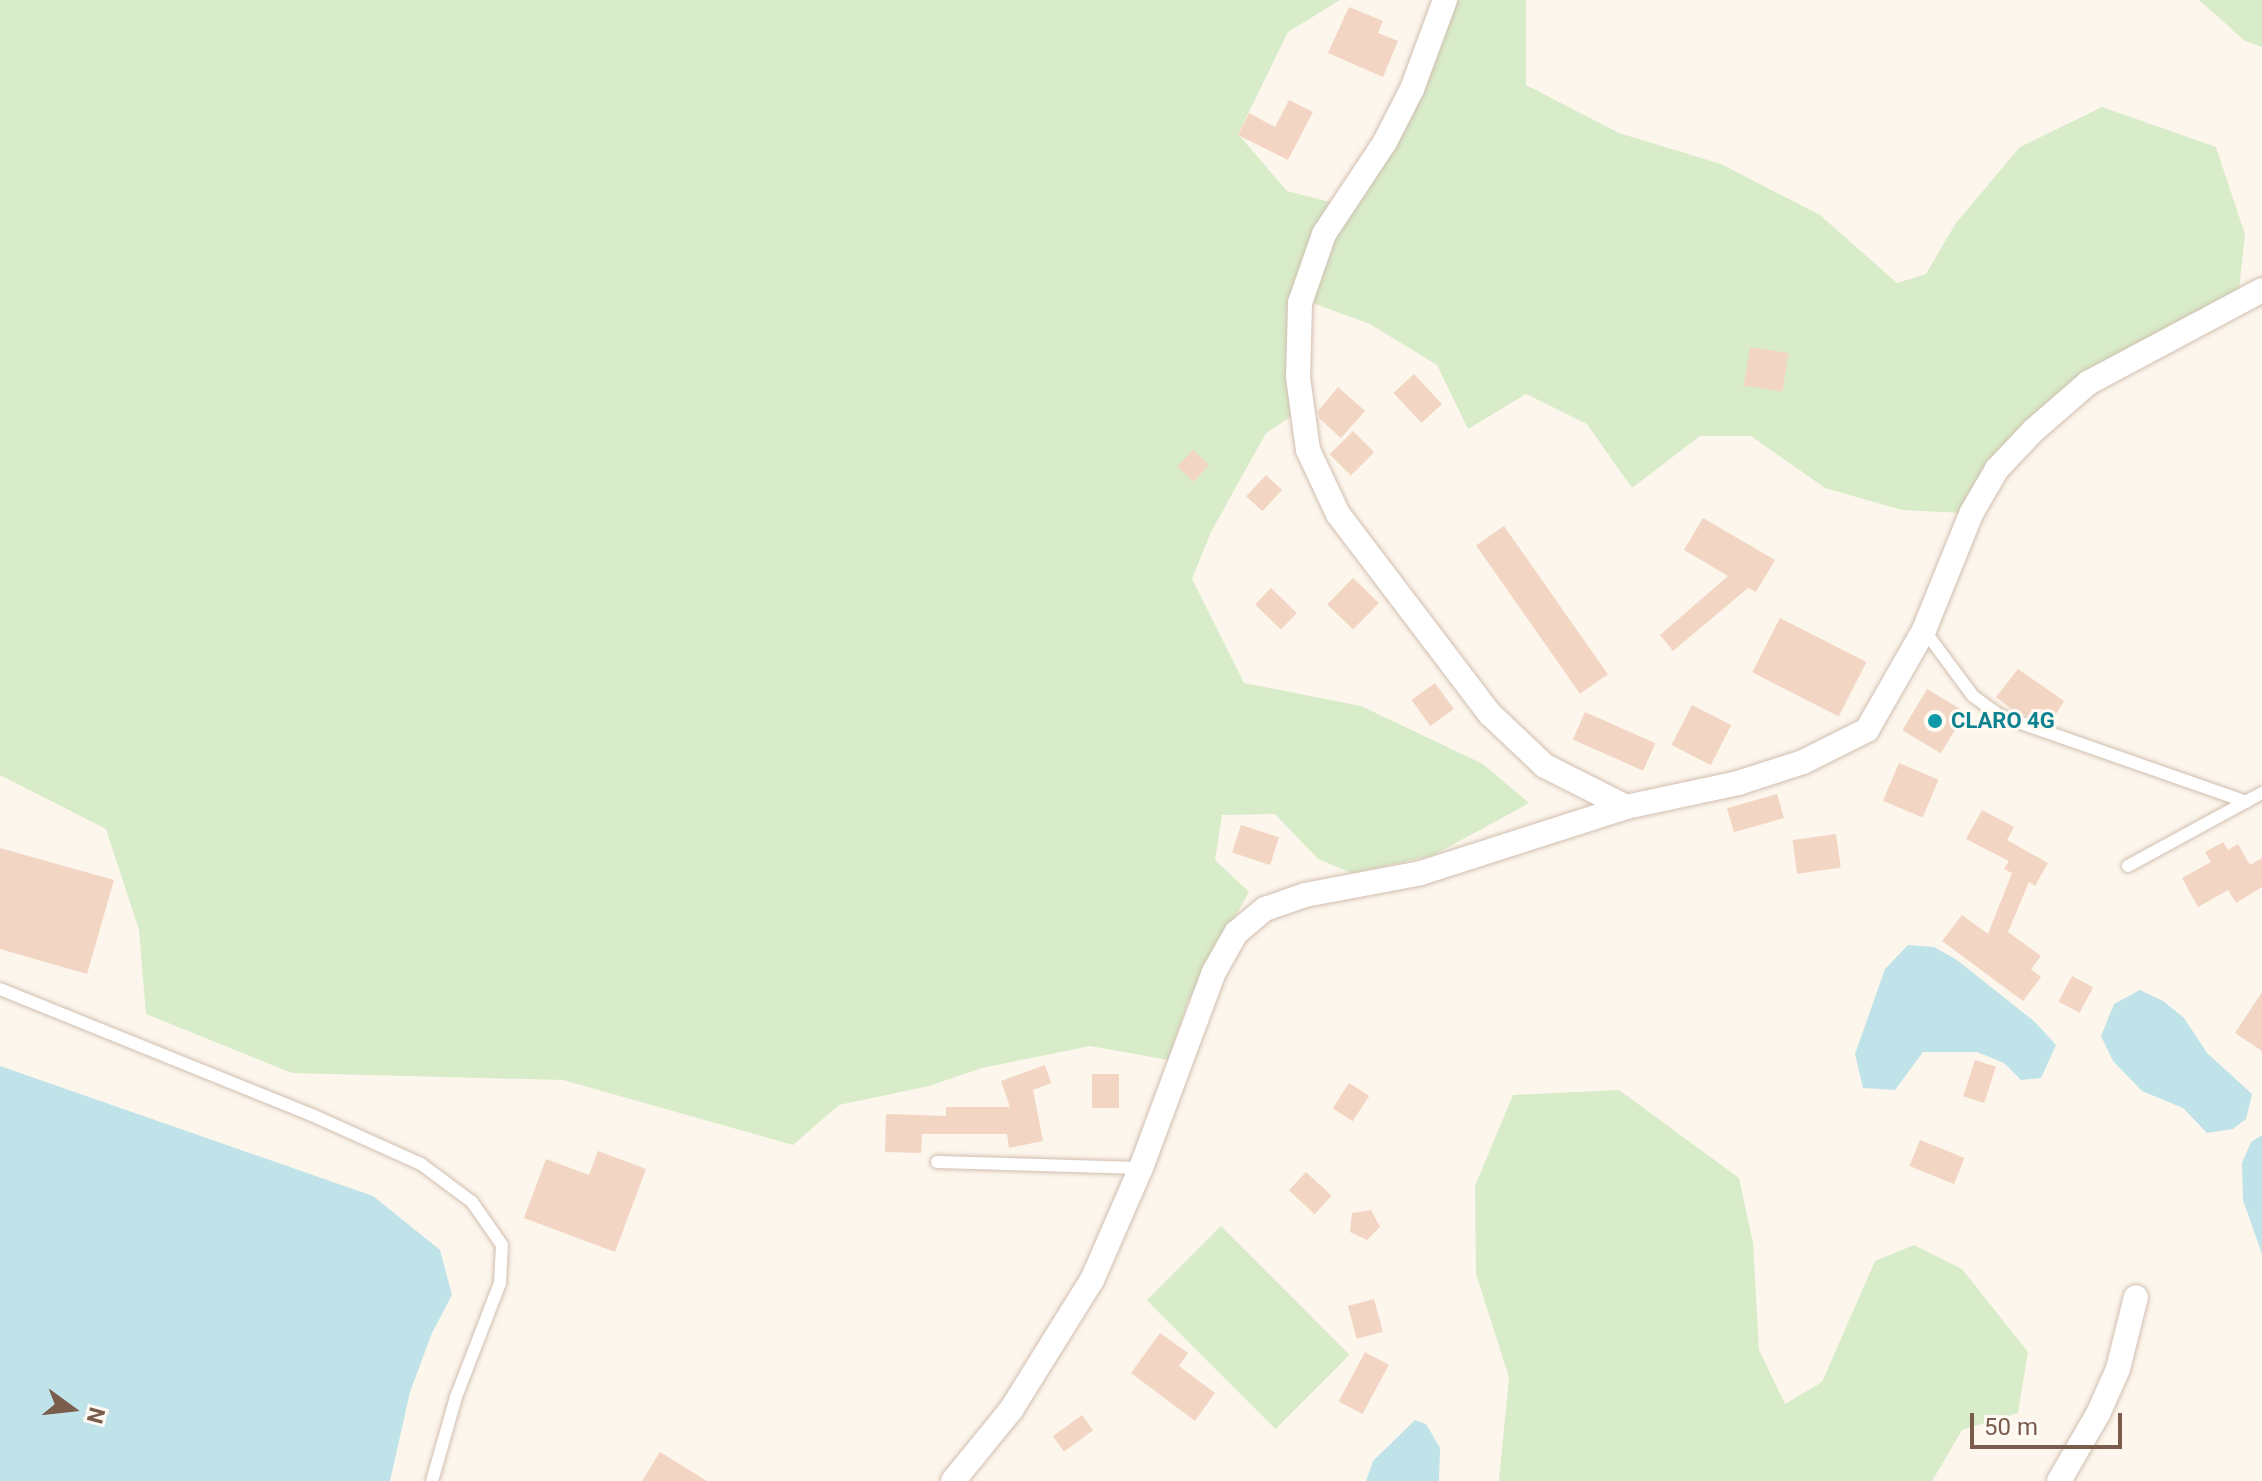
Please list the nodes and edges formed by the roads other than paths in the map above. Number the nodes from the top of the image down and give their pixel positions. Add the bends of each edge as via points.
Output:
1 (1445, 0) edge
2 (2262, 290) edge
3 (1924, 630) junction
4 (2262, 793) edge
5 (2246, 802) junction
6 (1626, 807) junction
7 (2128, 866) dead end
8 (0, 989) edge
9 (937, 1162) dead end
10 (1141, 1168) junction
11 (2136, 1297) dead end
12 (432, 1481) edge
13 (953, 1481) edge
14 (2059, 1481) edge

1 - 6 street via 1412,89 1385,142 1324,234 1300,303 1298,377 1308,450 1338,514 1490,714 1545,766
2 - 3 street via 2088,383 2034,430 1997,469 1972,512
3 - 5 lane via 1973,696 2001,716
3 - 6 street via 1867,730 1790,767
4 - 5 lane
5 - 7 lane
6 - 10 street via 1421,873 1305,895 1265,909 1236,933 1214,972
8 - 12 lane via 421,1164 472,1202 502,1245 500,1283 456,1397
9 - 10 lane
10 - 13 street via 1092,1280 1011,1410
11 - 14 street via 2118,1369

